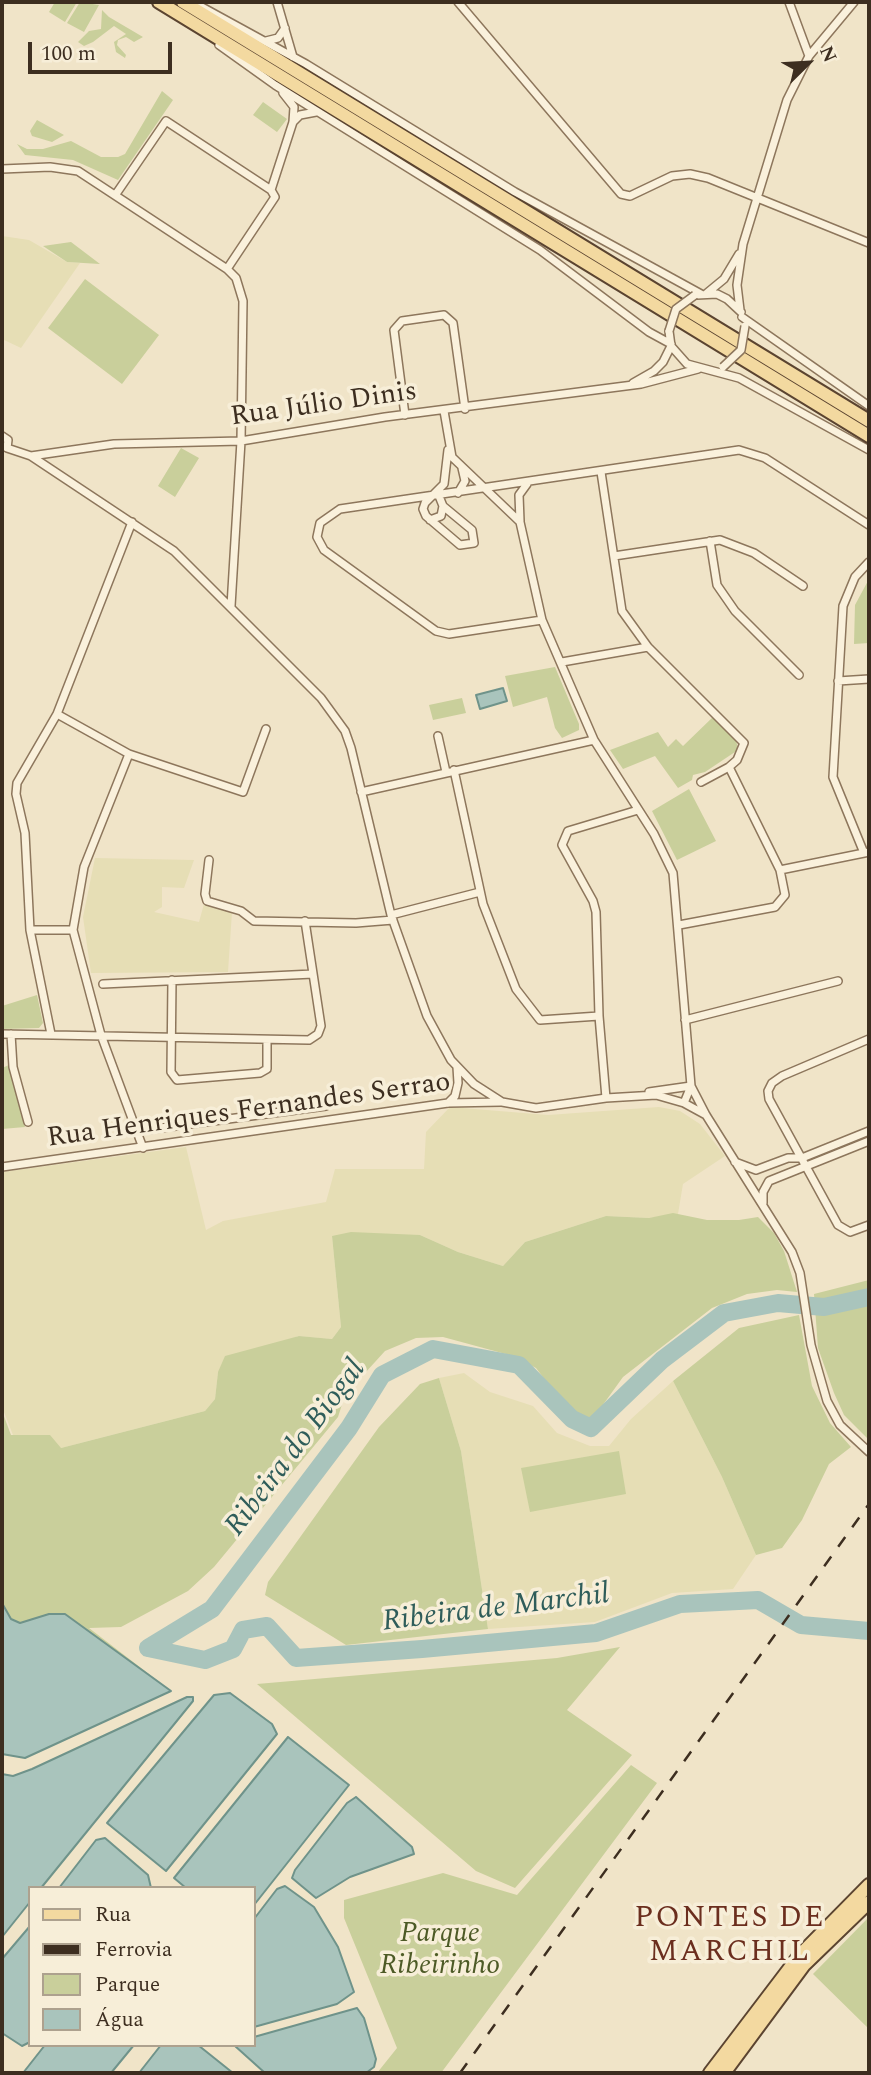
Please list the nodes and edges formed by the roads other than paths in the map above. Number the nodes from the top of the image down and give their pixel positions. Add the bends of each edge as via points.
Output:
1 (159, 2) edge
2 (183, 2) edge
3 (190, 2) edge
4 (277, 2) edge
5 (458, 2) edge
6 (789, 2) edge
7 (854, 2) edge
8 (285, 28) junction
9 (266, 41) junction
10 (809, 56) junction
11 (293, 57) junction
12 (275, 85) junction
13 (319, 113) junction
14 (293, 122) junction
15 (2, 169) edge
16 (271, 190) junction
17 (116, 194) junction
18 (755, 199) junction
19 (869, 243) edge
20 (743, 244) junction
21 (227, 269) junction
22 (701, 294) junction
23 (741, 314) junction
24 (671, 345) junction
25 (698, 369) junction
26 (711, 370) junction
27 (621, 387) junction
28 (869, 407) edge
29 (465, 409) junction
30 (444, 411) junction
31 (405, 415) junction
32 (869, 421) edge
33 (2, 436) edge
34 (869, 436) edge
35 (241, 441) junction
36 (449, 446) junction
37 (4, 450) edge
38 (869, 450) edge
39 (31, 456) junction
40 (462, 468) junction
41 (601, 472) junction
42 (528, 483) junction
43 (486, 490) junction
44 (458, 493) junction
45 (434, 496) junction
46 (443, 506) junction
47 (430, 520) junction
48 (132, 522) junction
49 (520, 522) junction
50 (869, 524) edge
51 (710, 541) junction
52 (614, 556) junction
53 (869, 562) edge
54 (803, 586) dead end
55 (231, 606) junction
56 (542, 620) junction
57 (648, 647) junction
58 (562, 662) junction
59 (799, 675) dead end
60 (869, 679) edge
61 (838, 681) junction
62 (57, 714) junction
63 (266, 729) dead end
64 (438, 736) dead end
65 (594, 740) junction
66 (129, 754) junction
67 (729, 766) junction
68 (450, 771) junction
69 (701, 782) dead end
70 (362, 792) junction
71 (638, 810) junction
72 (867, 853) edge
73 (209, 860) dead end
74 (780, 870) junction
75 (480, 892) junction
76 (392, 918) junction
77 (245, 920) dead end
78 (254, 921) junction
79 (305, 921) junction
80 (679, 925) junction
81 (30, 930) junction
82 (73, 930) junction
83 (313, 974) junction
84 (172, 980) junction
85 (838, 981) dead end
86 (103, 984) dead end
87 (599, 1016) junction
88 (685, 1020) junction
89 (2, 1034) edge
90 (11, 1034) junction
91 (51, 1034) junction
92 (101, 1035) junction
93 (171, 1037) junction
94 (869, 1039) edge
95 (267, 1041) junction
96 (457, 1066) junction
97 (691, 1086) junction
98 (635, 1095) junction
99 (606, 1098) junction
100 (502, 1102) junction
101 (448, 1103) junction
102 (684, 1103) junction
103 (326, 1106) dead end
104 (706, 1115) junction
105 (28, 1122) dead end
106 (869, 1131) edge
107 (138, 1132) junction
108 (791, 1137) junction
109 (869, 1141) edge
110 (143, 1148) junction
111 (802, 1157) junction
112 (786, 1159) junction
113 (735, 1161) junction
114 (806, 1166) junction
115 (2, 1167) edge
116 (765, 1167) junction
117 (795, 1171) junction
118 (811, 1176) junction
119 (750, 1179) junction
120 (769, 1181) junction
121 (762, 1205) junction
122 (869, 1225) edge
123 (869, 1452) edge
124 (869, 1885) edge
125 (869, 1902) edge
126 (710, 2073) edge
127 (724, 2073) edge

1 - 12 street
1 - 34 main road
2 - 32 main road
3 - 9 street
4 - 8 street
5 - 18 street via 621,194 630,196 672,176 690,174
6 - 10 street
7 - 10 street
8 - 9 street via 278,38
8 - 11 street
9 - 11 street
10 - 18 street via 787,100
11 - 22 street via 515,191
12 - 13 street
12 - 14 street via 294,107
13 - 14 street via 307,113
13 - 24 street via 540,250
14 - 16 street
15 - 17 street via 78,171
16 - 17 street via 166,121
16 - 21 street via 275,197
17 - 21 street
18 - 19 street
18 - 20 street
20 - 22 street via 732,268
20 - 23 street via 737,285
21 - 35 street via 236,278 243,302
22 - 23 street via 727,299
22 - 24 street, bridge via 676,309 669,331
23 - 26 street, bridge via 746,326 741,350 723,367
23 - 28 street
24 - 25 street via 687,364
24 - 27 street, Rua Júlio Dinis via 654,371
25 - 26 street
25 - 27 street, Rua Júlio Dinis
26 - 38 street via 763,390
27 - 29 street, Rua Júlio Dinis
29 - 30 street, Rua Júlio Dinis
29 - 31 street via 453,323 444,315 402,321 394,330
30 - 31 street, Rua Júlio Dinis
30 - 36 street
31 - 35 street, Rua Júlio Dinis
33 - 37 street via 8,440
35 - 39 street, Rua Júlio Dinis via 114,444
35 - 55 street
36 - 40 street
36 - 45 street via 444,484
37 - 39 street
39 - 48 street
40 - 43 street
40 - 44 street via 464,481
41 - 42 street
41 - 50 street via 739,450 765,458
41 - 52 street
42 - 43 street
42 - 49 street via 519,495
43 - 44 street
43 - 49 street
44 - 45 street
45 - 46 street
45 - 47 street via 423,509
45 - 56 street via 340,509 320,523 317,537 324,550 436,631 449,634
46 - 47 street via 441,516
46 - 47 street via 472,530 474,543 460,545
48 - 55 street via 174,551
48 - 62 street
49 - 56 street
51 - 52 street
51 - 54 street via 720,540 754,553
51 - 59 street via 716,585 735,611
52 - 57 street via 622,611
53 - 61 street via 855,577 843,606
55 - 70 street via 321,698 345,731
56 - 58 street
57 - 58 street
57 - 67 street via 744,743
58 - 65 street
60 - 61 street
61 - 72 street via 833,777
62 - 66 street
62 - 81 street via 17,783
63 - 66 street via 243,792
64 - 68 street
65 - 68 street
65 - 71 street
66 - 82 street via 84,867
67 - 69 street
67 - 74 street
68 - 70 street
68 - 75 street
70 - 76 street
71 - 80 street via 673,873
71 - 87 street via 563,836 562,845 596,912
72 - 74 street
73 - 78 street via 207,901 241,911
74 - 80 street via 785,895 775,907
75 - 76 street
75 - 87 street via 516,989 540,1020
76 - 79 street
76 - 96 street via 427,1016
77 - 78 street
78 - 79 street
79 - 83 street
80 - 88 street
81 - 82 street
81 - 91 street
82 - 92 street
83 - 84 street
83 - 95 street via 321,1026 318,1034 309,1040
84 - 86 street
84 - 93 street
85 - 88 street
87 - 99 street
88 - 97 street
89 - 90 street
90 - 91 street
90 - 105 street via 13,1067
91 - 92 street
92 - 93 street
92 - 107 street
93 - 95 street
93 - 95 street via 171,1073 177,1080 260,1073 267,1069
94 - 108 street via 772,1083 769,1099
96 - 100 street
96 - 101 street via 455,1096
97 - 98 street
97 - 102 street
97 - 104 street
98 - 99 street
98 - 102 street
99 - 100 street via 536,1108
100 - 101 street, Rua Henriques Fernandes Serrao
101 - 110 street, Rua Henriques Fernandes Serrao
102 - 104 street
103 - 107 street
104 - 113 street
106 - 111 street
107 - 110 street
108 - 111 street
108 - 112 street via 792,1152
109 - 114 street
110 - 115 street, Rua Henriques Fernandes Serrao
111 - 112 street
111 - 114 street
111 - 117 street
112 - 116 street
113 - 116 street via 756,1170
113 - 119 street
114 - 117 street
114 - 118 street
116 - 119 street
117 - 118 street
117 - 120 street
118 - 122 street via 844,1231
119 - 120 street
119 - 121 street
120 - 121 street
121 - 123 street via 792,1252 827,1401 840,1425
124 - 126 main road via 799,1956
125 - 127 main road via 804,1965

